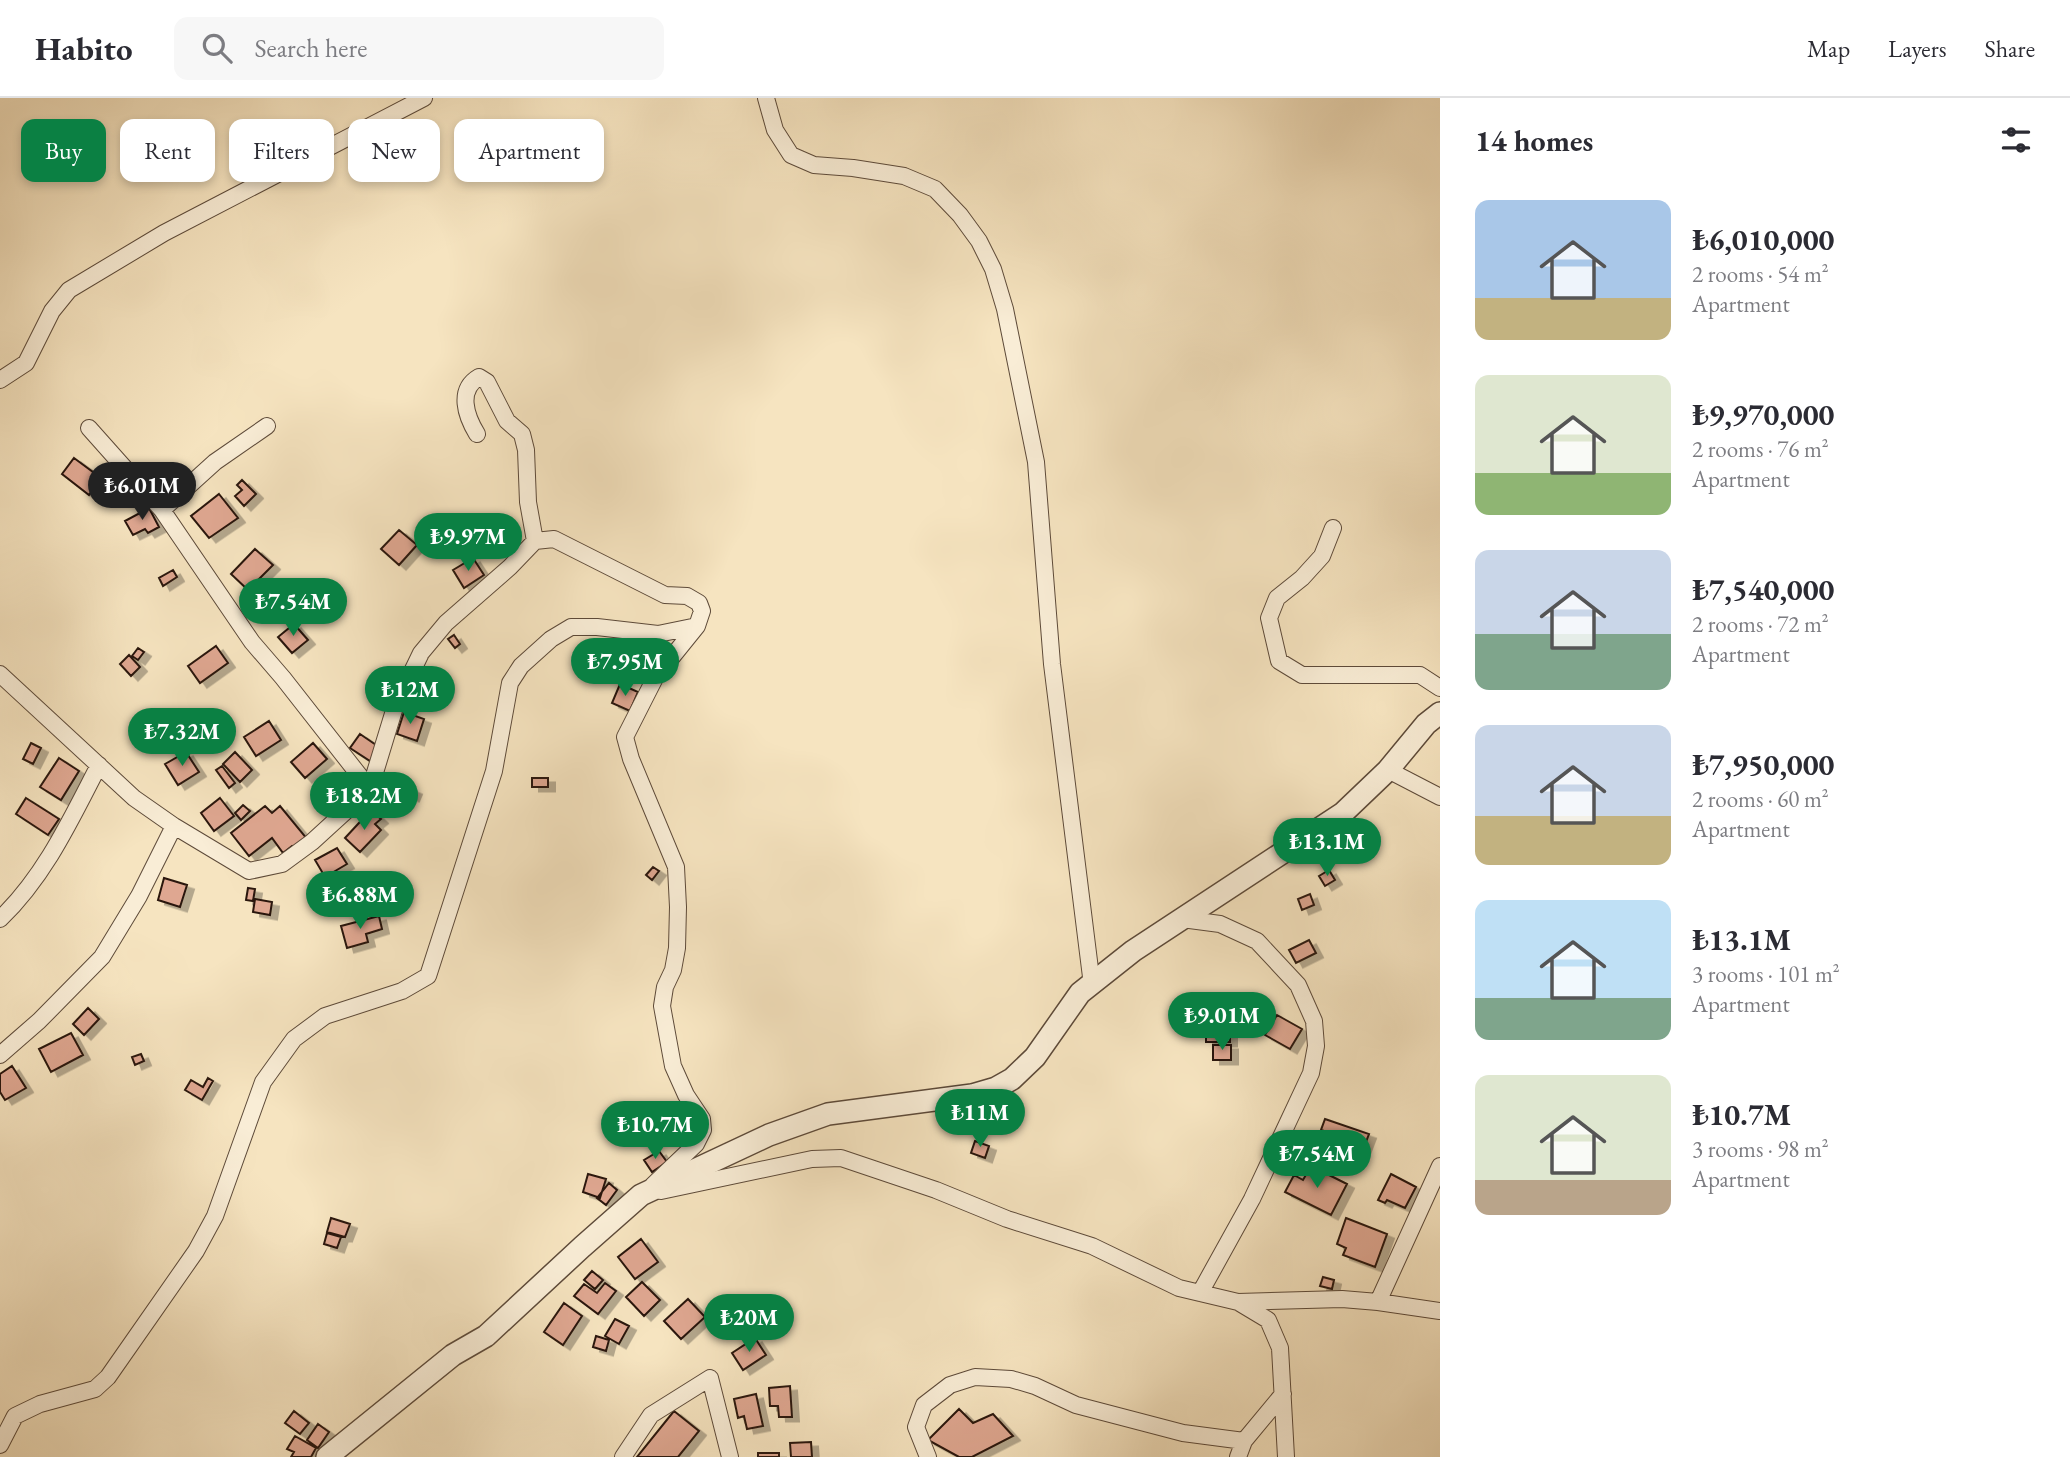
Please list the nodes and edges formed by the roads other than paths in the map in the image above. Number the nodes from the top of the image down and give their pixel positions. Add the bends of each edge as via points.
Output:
1 (424, 98) edge
2 (766, 98) edge
3 (0, 380) edge
4 (267, 426) dead end
5 (89, 428) dead end
6 (477, 435) dead end
7 (162, 510) junction
8 (1333, 527) dead end
9 (535, 541) junction
10 (697, 626) junction
11 (0, 674) edge
12 (1440, 688) edge
13 (1440, 713) edge
14 (99, 765) junction
15 (1388, 770) junction
16 (370, 789) junction
17 (1440, 797) edge
18 (174, 826) junction
19 (0, 919) edge
20 (1182, 919) junction
21 (1092, 985) junction
22 (0, 1055) edge
23 (1440, 1166) edge
24 (641, 1195) junction
25 (1200, 1293) junction
26 (1238, 1302) junction
27 (1378, 1302) junction
28 (1440, 1311) edge
29 (1283, 1394) junction
30 (1244, 1441) junction
31 (0, 1445) edge
32 (327, 1457) edge
33 (623, 1457) edge
34 (730, 1457) edge
35 (928, 1457) edge
36 (1238, 1457) edge
37 (1286, 1457) edge

1 - 3 street via 164,233 69,290 52,311 26,363
2 - 21 street via 775,130 791,155 814,165 904,176 935,189 979,241 993,269 1035,462 1052,664
4 - 7 street via 215,462
5 - 7 street
6 - 9 street via 467,418 465,399 471,382 479,377 487,382 507,421 522,434
7 - 16 street via 252,642
8 - 12 street via 1322,556 1276,598 1269,618 1279,661 1302,675 1420,675
9 - 10 street via 554,539 665,594 699,603 702,611
9 - 16 street via 446,623 421,653 395,708
10 - 24 street via 655,678 625,737 676,867 677,948 662,1006 673,1066 702,1119 703,1130 696,1144
10 - 31 street via 658,634 570,628 521,666 510,683 494,771 428,976 402,991 325,1016 294,1039 263,1082 215,1216 108,1377 95,1389 15,1416
11 - 14 street
13 - 15 street
14 - 18 street via 134,798
14 - 19 street via 60,841
15 - 17 street
15 - 20 street via 1343,813
16 - 18 street via 282,864 249,871
18 - 22 street via 103,957
20 - 21 street
20 - 25 street via 1220,924 1257,941 1298,985 1314,1021 1316,1046 1311,1073 1252,1199
21 - 24 street via 1080,993 1035,1057 996,1088 828,1114 769,1135
23 - 27 street
24 - 25 street via 812,1158 841,1158 1092,1246
24 - 32 street via 486,1336 453,1355
25 - 26 street
26 - 27 street
26 - 29 street via 1268,1320 1280,1348
27 - 28 street
29 - 30 street
29 - 37 street
30 - 35 street via 1183,1433 1076,1405 1011,1379 975,1377 950,1385 924,1405 916,1427
30 - 36 street
33 - 34 street via 651,1415 710,1378

